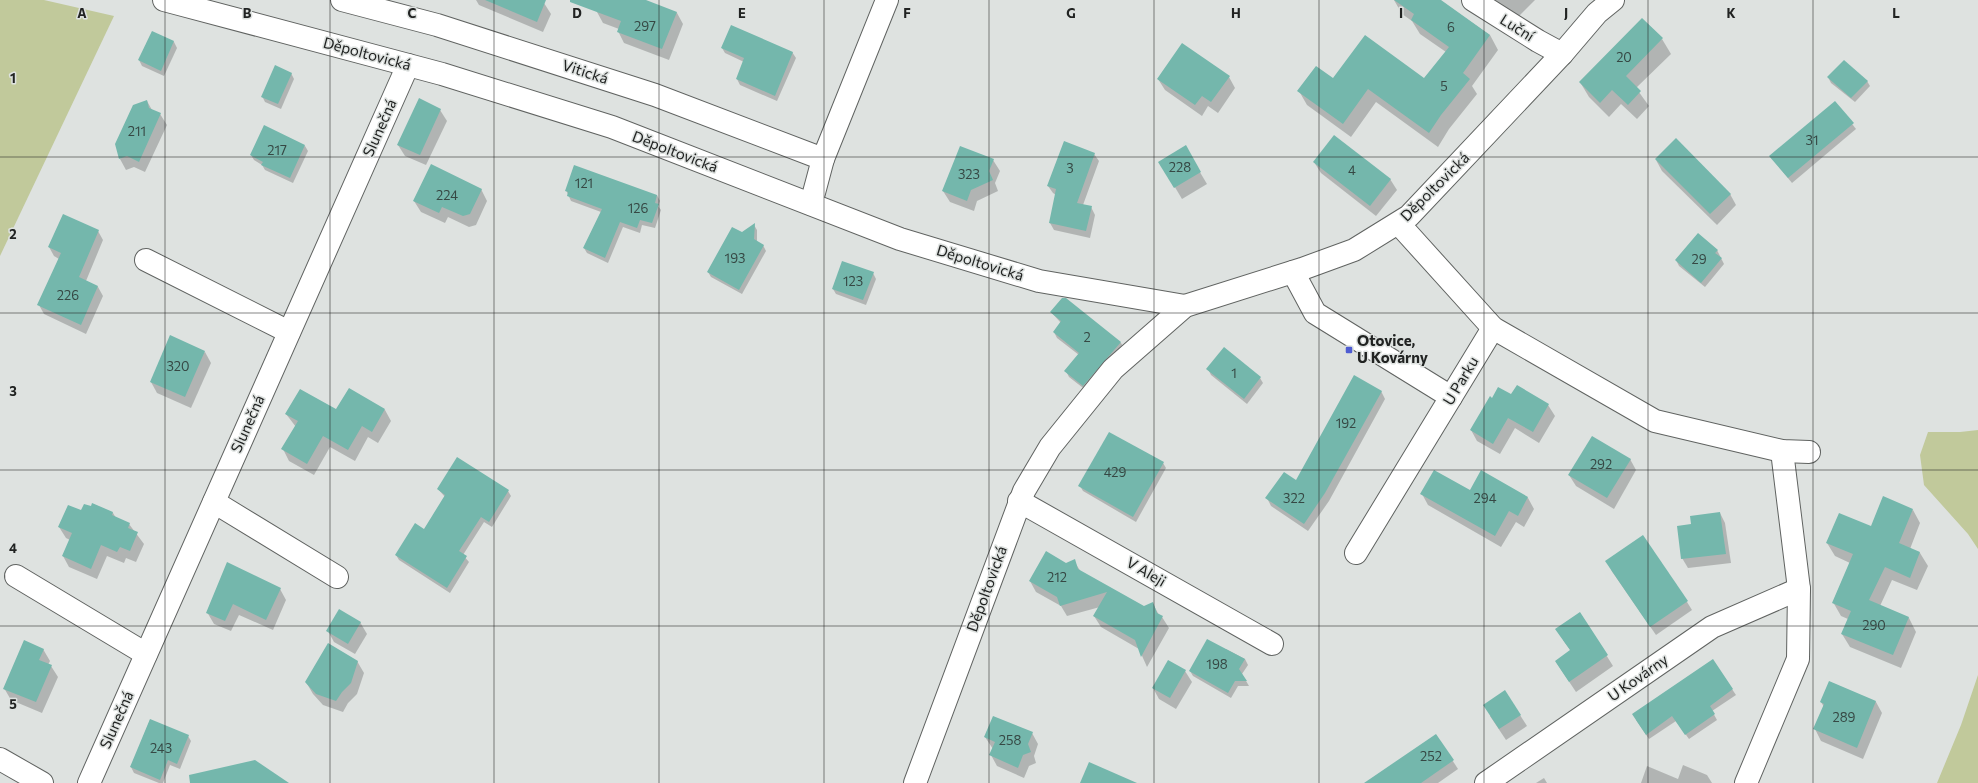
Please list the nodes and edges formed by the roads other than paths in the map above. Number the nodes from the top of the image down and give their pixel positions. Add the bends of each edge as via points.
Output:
1 (164, 0) edge
2 (342, 0) edge
3 (886, 0) edge
4 (1473, 0) edge
5 (1613, 0) edge
6 (1562, 54) junction
7 (408, 65) junction
8 (823, 159) junction
9 (811, 204) junction
10 (1399, 224) junction
11 (146, 260) dead end
12 (1293, 272) junction
13 (1185, 306) junction
14 (1493, 328) junction
15 (289, 332) junction
16 (1451, 398) junction
17 (1782, 451) junction
18 (1809, 452) dead end
19 (1019, 501) junction
20 (214, 502) junction
21 (1356, 554) dead end
22 (16, 576) dead end
23 (337, 577) dead end
24 (1799, 589) junction
25 (1272, 644) dead end
26 (146, 654) junction
27 (0, 759) edge
28 (920, 781) edge
29 (42, 783) edge
30 (89, 783) edge
31 (1486, 783) edge
32 (1746, 783) edge

1 - 7 street, Děpoltovická
2 - 8 street, Vitická via 437,25 655,95
3 - 8 street
4 - 6 street, Luční
5 - 6 street, Děpoltovická via 1597,13
6 - 10 street, Děpoltovická
7 - 9 street, Děpoltovická via 612,127
7 - 15 street, Slunečná
8 - 9 street
9 - 13 street, Děpoltovická via 900,239 1039,280
10 - 12 street, Děpoltovická via 1354,250
10 - 14 street
11 - 15 street
12 - 13 street, Děpoltovická
12 - 16 street via 1315,313
13 - 19 street, Děpoltovická via 1113,369 1050,447
14 - 16 street, U Parku
14 - 17 street via 1655,421
15 - 20 street, Slunečná
16 - 21 street, U Parku
17 - 18 street
17 - 24 street
19 - 25 street, V Aleji
19 - 28 street, Děpoltovická
20 - 23 street
20 - 26 street, Slunečná
22 - 26 street
24 - 31 street, U Kovárny via 1712,627
24 - 32 street via 1798,660
26 - 30 street, Slunečná
27 - 29 street

